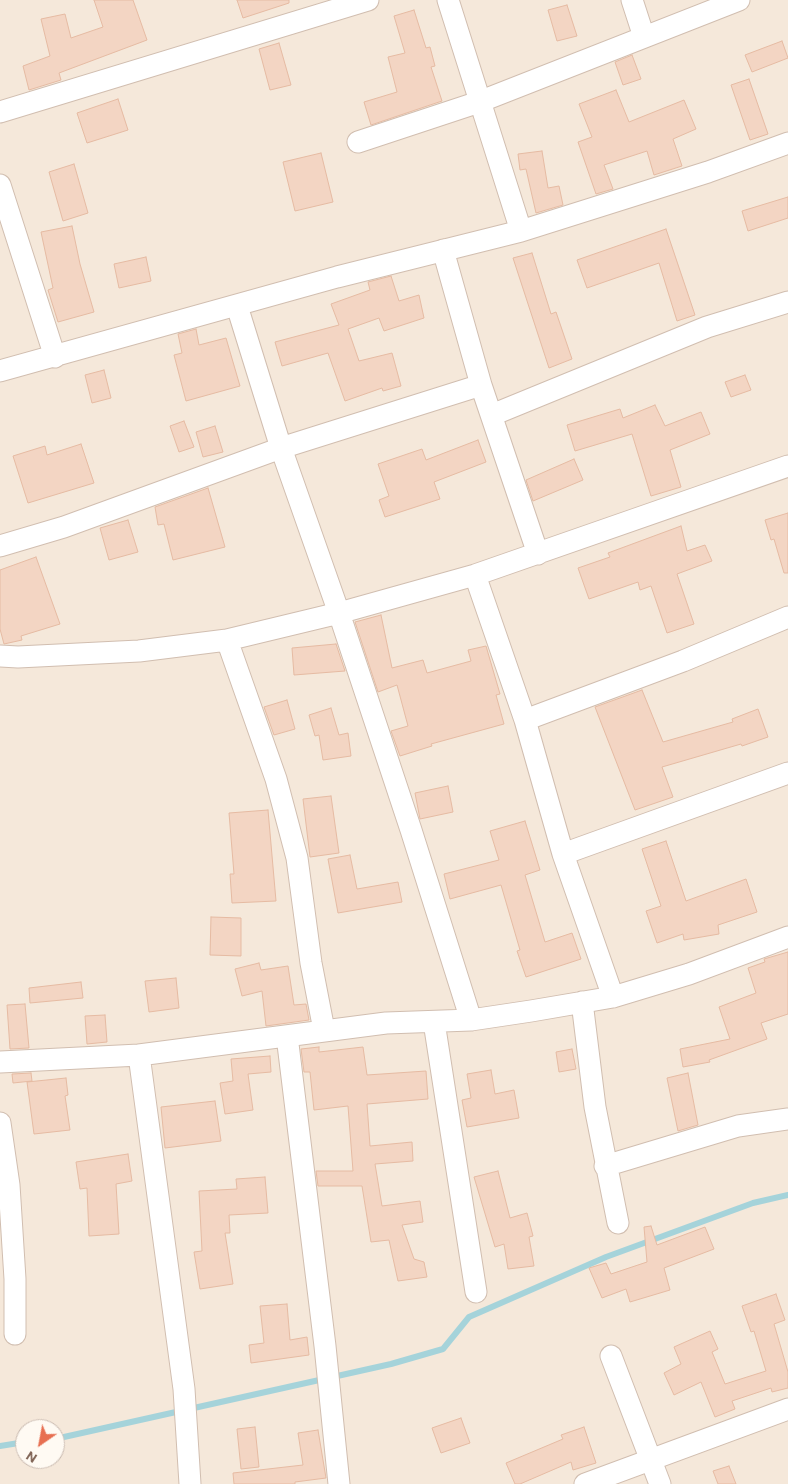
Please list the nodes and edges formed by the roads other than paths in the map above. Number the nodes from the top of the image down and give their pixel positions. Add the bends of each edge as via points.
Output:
1 (368, 0) edge
2 (448, 0) edge
3 (632, 0) edge
4 (739, 0) edge
5 (644, 37) junction
6 (479, 102) junction
7 (0, 112) edge
8 (358, 142) dead end
9 (788, 144) edge
10 (0, 185) edge
11 (521, 231) junction
12 (443, 250) junction
13 (788, 302) edge
14 (237, 306) junction
15 (55, 357) junction
16 (0, 370) edge
17 (481, 385) junction
18 (492, 414) junction
19 (281, 448) junction
20 (788, 466) edge
21 (0, 546) edge
22 (538, 554) junction
23 (475, 575) junction
24 (339, 613) junction
25 (788, 617) edge
26 (227, 640) junction
27 (0, 656) edge
28 (525, 720) junction
29 (788, 773) edge
30 (563, 854) junction
31 (788, 937) edge
32 (613, 997) junction
33 (582, 1002) junction
34 (471, 1020) junction
35 (434, 1022) junction
36 (324, 1030) junction
37 (286, 1036) junction
38 (139, 1056) junction
39 (0, 1062) edge
40 (788, 1119) edge
41 (0, 1123) edge
42 (605, 1166) junction
43 (4, 1185) edge
44 (618, 1223) dead end
45 (476, 1292) dead end
46 (15, 1334) dead end
47 (611, 1356) dead end
48 (788, 1409) edge
49 (650, 1460) junction
50 (190, 1484) edge
51 (338, 1484) edge
52 (585, 1484) edge
53 (660, 1484) edge

1 - 7 street
2 - 6 street
3 - 5 street
4 - 5 street
5 - 6 street
6 - 8 street
6 - 11 street
9 - 11 street
10 - 15 street
11 - 12 street
12 - 14 street
12 - 17 street
13 - 18 street via 708,327
14 - 15 street
14 - 19 street
15 - 16 street
17 - 18 street
17 - 19 street
18 - 22 street
19 - 21 street
19 - 24 street
20 - 22 street
22 - 23 street
23 - 24 street
23 - 28 street
24 - 26 street
24 - 34 street
25 - 28 street via 683,661
26 - 27 street via 139,651
26 - 36 street via 276,779 297,858
28 - 30 street
29 - 30 street
30 - 32 street
31 - 32 street via 689,974
32 - 33 street
33 - 34 street
33 - 42 street
34 - 35 street
35 - 36 street via 386,1022
35 - 45 street
36 - 37 street
37 - 38 street
37 - 51 street via 325,1346
38 - 39 street
38 - 50 street via 184,1389
40 - 42 street via 738,1126
41 - 43 street
42 - 44 street
43 - 46 street via 16,1279
47 - 49 street
48 - 49 street
49 - 52 street
49 - 53 street

